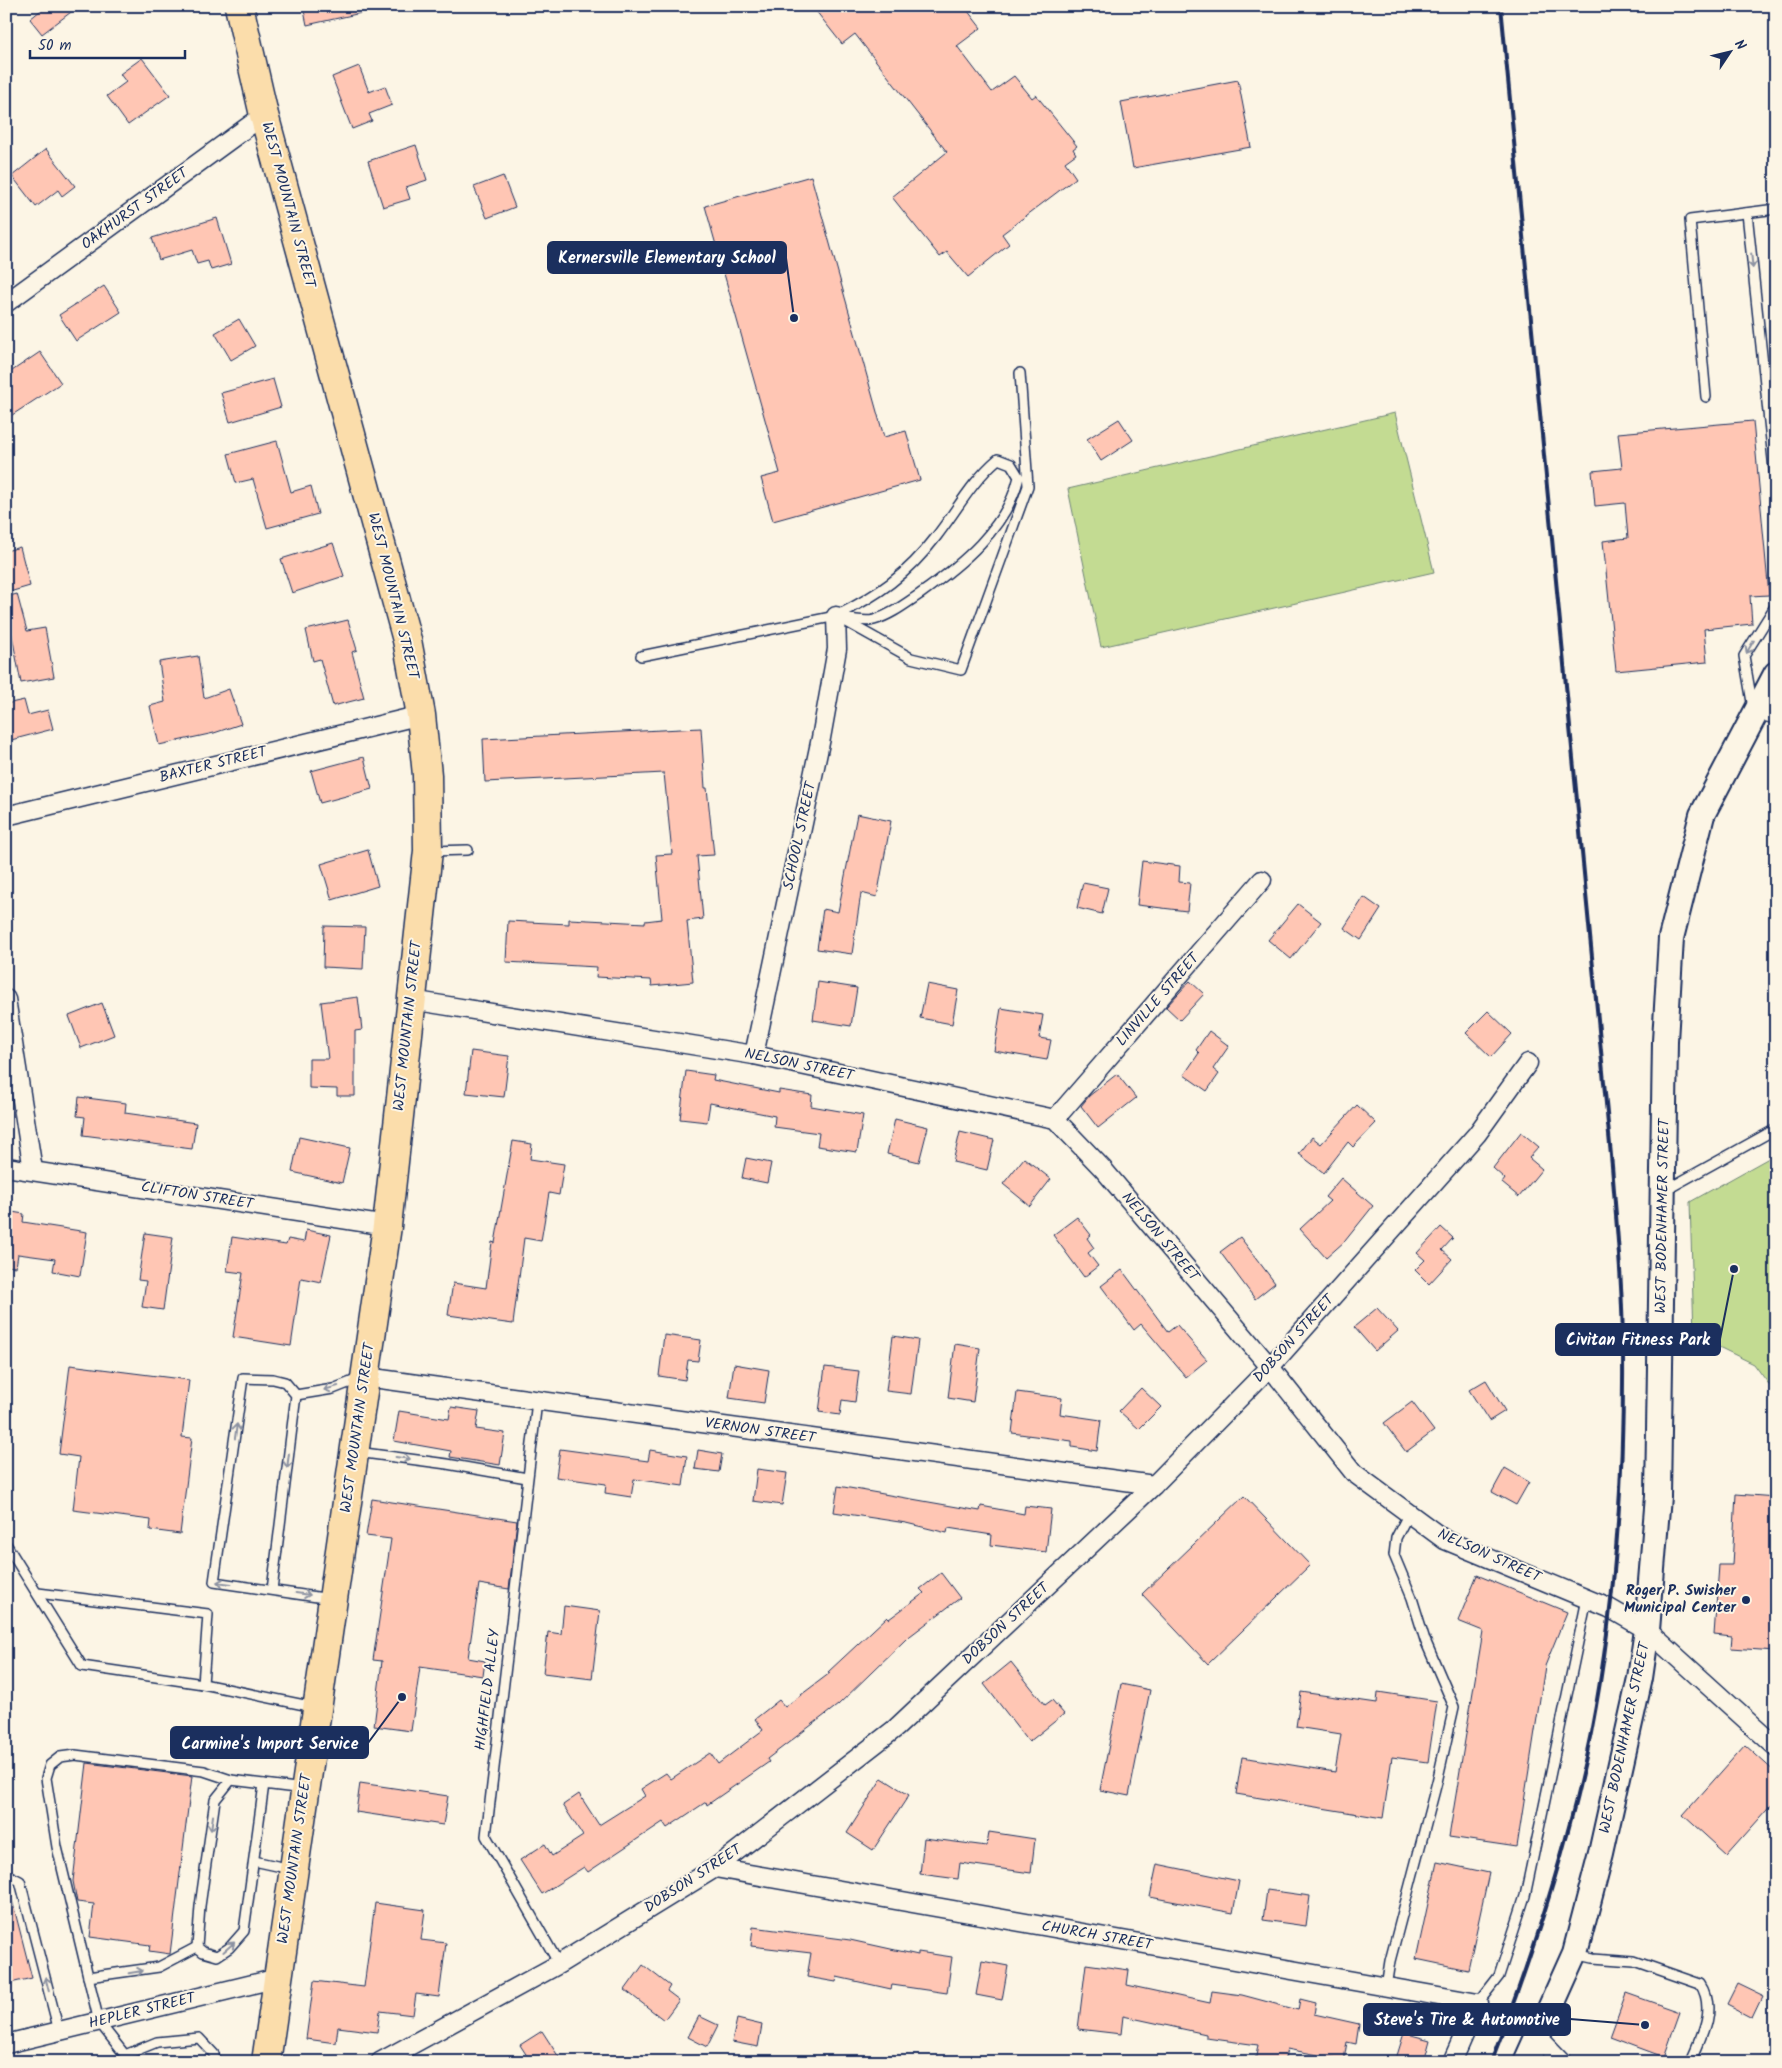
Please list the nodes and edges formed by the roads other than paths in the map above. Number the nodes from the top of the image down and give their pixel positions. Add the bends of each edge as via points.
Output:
1 (239, 6) edge
2 (264, 115) junction
3 (1776, 210) edge
4 (1747, 213) junction
5 (6, 303) edge
6 (1020, 373) dead end
7 (1706, 398) dead end
8 (1775, 483) edge
9 (1776, 605) edge
10 (836, 616) junction
11 (641, 656) dead end
12 (1776, 674) edge
13 (421, 715) junction
14 (1765, 717) edge
15 (6, 816) edge
16 (468, 850) dead end
17 (428, 851) junction
18 (1262, 880) dead end
19 (6, 999) edge
20 (411, 1000) junction
21 (754, 1056) junction
22 (1528, 1063) dead end
23 (1055, 1120) junction
24 (1776, 1129) edge
25 (6, 1167) edge
26 (33, 1170) junction
27 (1664, 1191) junction
28 (387, 1226) junction
29 (1270, 1367) junction
30 (366, 1376) junction
31 (296, 1395) junction
32 (538, 1401) junction
33 (354, 1452) junction
34 (527, 1478) junction
35 (1154, 1485) junction
36 (1409, 1513) junction
37 (6, 1544) edge
38 (272, 1590) junction
39 (38, 1593) junction
40 (333, 1599) junction
41 (1587, 1599) junction
42 (1647, 1630) junction
43 (203, 1684) junction
44 (317, 1708) junction
45 (1776, 1746) edge
46 (230, 1780) junction
47 (264, 1784) junction
48 (305, 1790) junction
49 (254, 1862) junction
50 (715, 1868) junction
51 (293, 1870) junction
52 (6, 1874) edge
53 (197, 1948) junction
54 (1575, 1954) junction
55 (559, 1964) junction
56 (88, 1977) junction
57 (278, 1978) junction
58 (1386, 1987) junction
59 (1478, 2003) junction
60 (99, 2022) junction
61 (59, 2031) junction
62 (1537, 2036) junction
63 (6, 2044) edge
64 (125, 2058) edge
65 (215, 2062) edge
66 (266, 2062) edge
67 (380, 2062) edge
68 (1452, 2062) edge
69 (1526, 2062) edge
70 (1562, 2062) edge
71 (1690, 2062) edge

1 - 2 main road, WEST MOUNTAIN STREET
2 - 5 street, OAKHURST STREET
2 - 13 main road, WEST MOUNTAIN STREET via 407,640
3 - 4 lane
4 - 7 lane via 1690,220
4 -> 8 lane
6 - 10 lane via 1028,486 961,670 911,658
9 -> 14 lane via 1744,656
10 - 10 lane via 872,621 894,611 953,570 993,529 1014,495 1019,477 1011,464 998,459 981,474 912,565 872,598
10 - 11 lane
10 - 21 street, SCHOOL STREET via 837,649 826,711
12 - 14 main road, WEST BODENHAMER STREET
13 - 15 street, BAXTER STREET
13 - 17 main road, WEST MOUNTAIN STREET via 427,775
14 - 27 main road, WEST BODENHAMER STREET via 1702,815 1671,938 1665,1042
16 - 17 lane
17 - 20 main road, WEST MOUNTAIN STREET
18 - 23 street, LINVILLE STREET
19 - 26 street
20 - 21 street, NELSON STREET
20 - 28 main road, WEST MOUNTAIN STREET
21 - 23 street, NELSON STREET
22 - 29 street, DOBSON STREET via 1477,1134
23 - 29 street, NELSON STREET via 1103,1169
24 - 27 lane
25 - 26 street, CLIFTON STREET
26 - 28 street, CLIFTON STREET
27 - 42 main road, WEST BODENHAMER STREET via 1658,1496
28 - 30 main road, WEST MOUNTAIN STREET
29 - 35 street, DOBSON STREET
29 - 36 street, NELSON STREET via 1354,1473
30 -> 31 lane via 333,1389
30 - 32 street, VERNON STREET
30 - 33 main road, WEST MOUNTAIN STREET
31 -> 38 lane
38 -> 31 lane via 214,1582 243,1378 285,1382
32 - 34 lane, HIGHFIELD ALLEY
32 - 35 street, VERNON STREET
33 -> 34 lane
33 - 40 main road, WEST MOUNTAIN STREET
34 - 55 lane, HIGHFIELD ALLEY via 486,1836
35 - 50 street, DOBSON STREET via 896,1728
36 - 41 street, NELSON STREET via 1445,1540
36 - 58 lane via 1396,1538 1394,1555 1454,1707
37 - 39 lane
38 -> 40 lane
39 - 43 lane via 82,1666
39 - 43 lane via 208,1614
40 - 44 main road, WEST MOUNTAIN STREET
41 - 42 street, NELSON STREET
41 - 59 lane via 1525,1896 1499,1976
42 - 45 street, NELSON STREET
42 - 54 main road, WEST BODENHAMER STREET via 1640,1678 1601,1854
43 - 44 lane
44 - 48 main road, WEST MOUNTAIN STREET
46 - 47 lane
46 -> 53 lane via 215,1800
46 - 56 lane via 204,1771 74,1755 60,1757 50,1765 46,1778 57,1847
47 - 48 lane
47 - 49 lane
48 - 51 main road, WEST MOUNTAIN STREET
49 - 51 lane
53 -> 49 lane via 217,1956 244,1931
50 - 55 street, DOBSON STREET
50 - 58 street, CHURCH STREET
51 - 57 main road, WEST MOUNTAIN STREET
61 -> 52 lane via 20,1881
56 -> 53 lane via 159,1968
54 - 62 main road, WEST BODENHAMER STREET
54 - 71 lane via 1634,1961 1700,1984 1706,1993 1707,2013 1700,2041
55 - 67 street, DOBSON STREET
56 - 60 lane
57 - 60 street, HEPLER STREET
57 - 66 main road, WEST MOUNTAIN STREET
58 - 59 street, CHURCH STREET
59 - 68 street
60 - 61 street, HEPLER STREET
60 - 64 lane
61 - 63 street, HEPLER STREET
62 - 69 main road, WEST BODENHAMER STREET
62 - 70 street
64 - 65 lane via 157,2042 199,2038 214,2054

